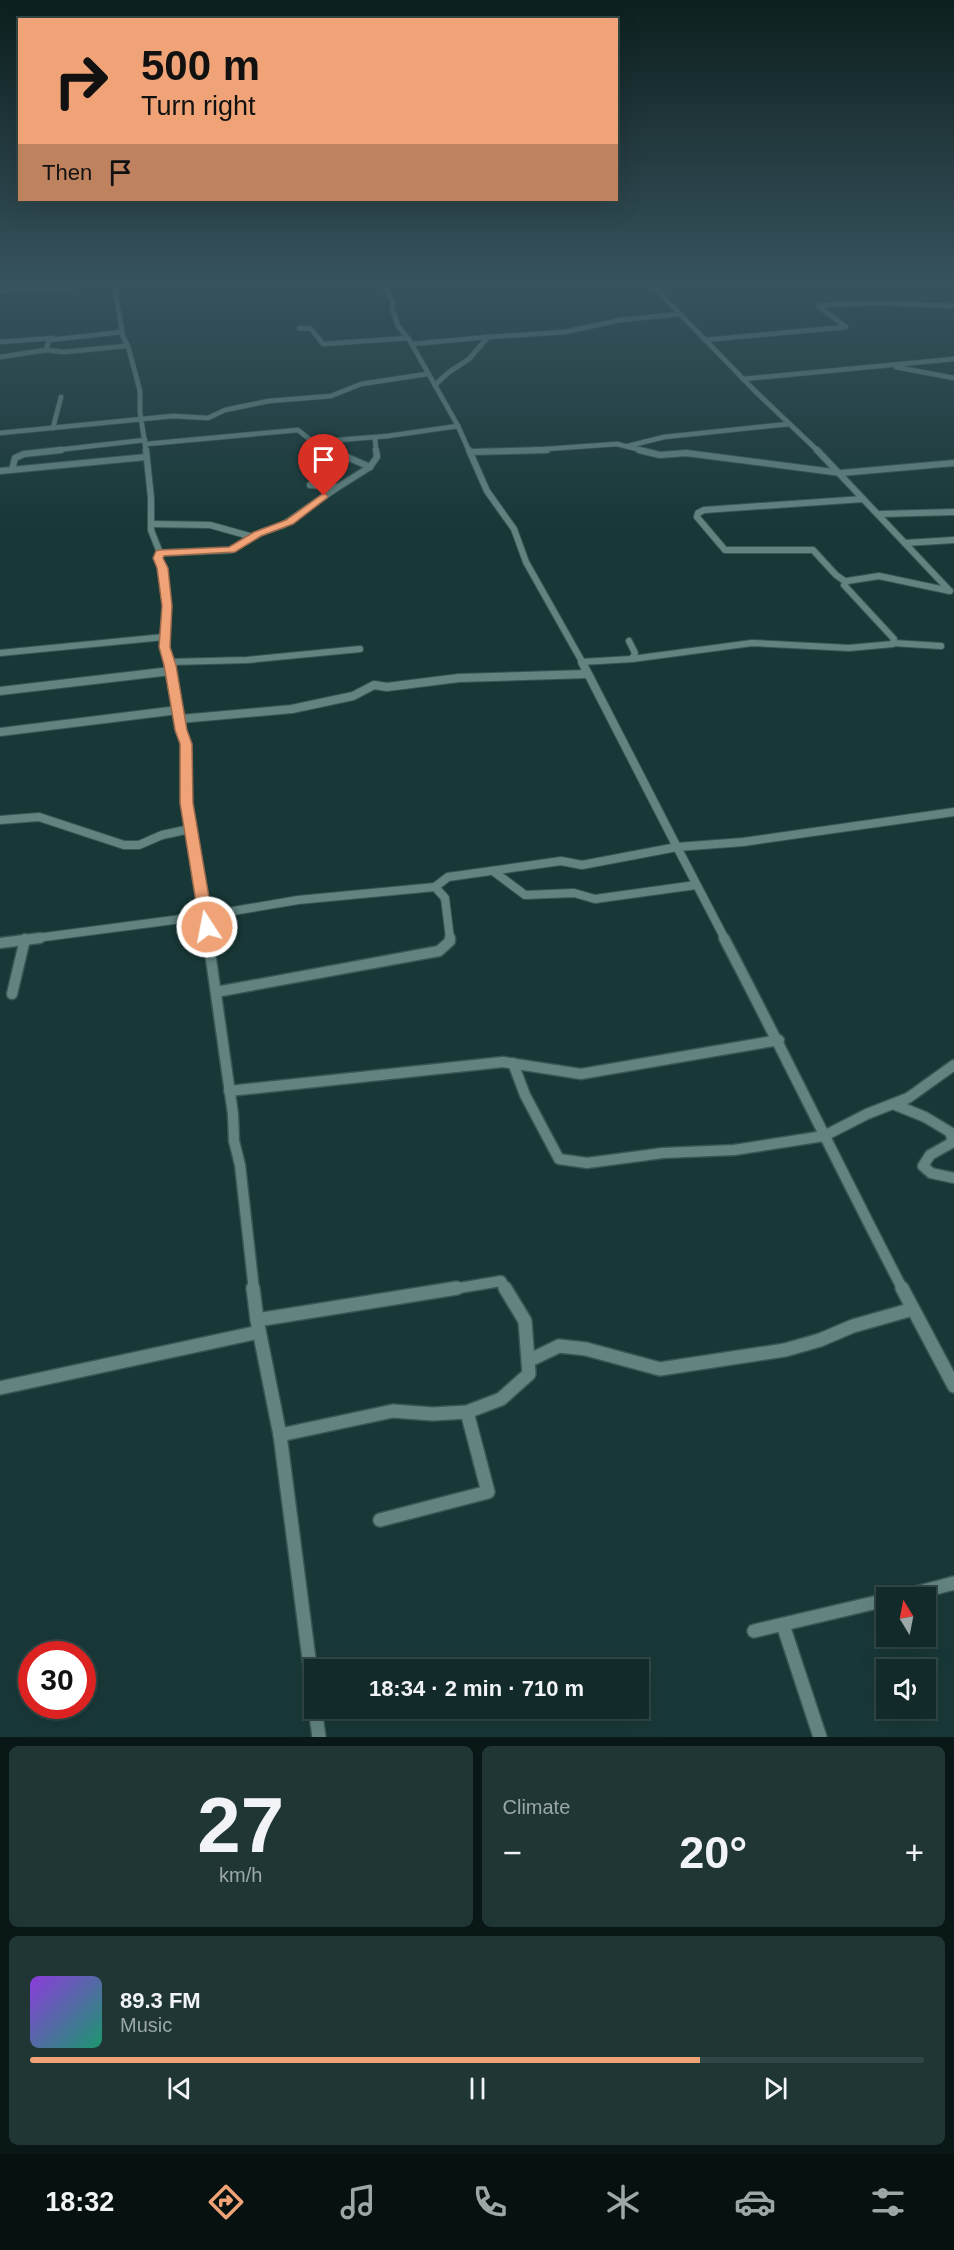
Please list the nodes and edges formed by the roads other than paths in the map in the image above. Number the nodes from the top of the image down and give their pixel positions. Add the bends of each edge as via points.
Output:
1 (132, 364) edge
2 (422, 364) edge
3 (461, 364) edge
4 (728, 364) edge
5 (897, 364) edge
6 (886, 365) junction
7 (427, 375) junction
8 (954, 378) edge
9 (743, 379) junction
10 (435, 385) junction
11 (61, 396) dead end
12 (141, 419) junction
13 (789, 424) junction
14 (458, 426) junction
15 (53, 428) junction
16 (0, 433) edge
17 (375, 437) junction
18 (146, 442) junction
19 (313, 442) junction
20 (627, 446) junction
21 (470, 452) junction
22 (146, 457) junction
23 (954, 463) edge
24 (370, 467) junction
25 (12, 470) junction
26 (0, 471) edge
27 (841, 473) junction
28 (310, 485) dead end
29 (338, 487) junction
30 (863, 499) junction
31 (954, 512) edge
32 (880, 514) junction
33 (152, 524) junction
34 (253, 537) junction
35 (954, 540) edge
36 (905, 543) junction
37 (160, 553) junction
38 (846, 582) junction
39 (952, 593) edge
40 (164, 637) junction
41 (629, 642) dead end
42 (893, 643) junction
43 (941, 646) dead end
44 (360, 649) dead end
45 (0, 653) edge
46 (632, 659) junction
47 (581, 662) junction
48 (170, 666) junction
49 (587, 674) junction
50 (0, 691) edge
51 (179, 715) junction
52 (0, 732) edge
53 (954, 812) edge
54 (0, 820) edge
55 (190, 829) junction
56 (677, 847) junction
57 (493, 871) junction
58 (696, 885) junction
59 (435, 887) junction
60 (204, 916) junction
61 (25, 939) junction
62 (0, 943) edge
63 (216, 992) junction
64 (12, 994) dead end
65 (779, 1040) junction
66 (513, 1063) junction
67 (954, 1065) edge
68 (229, 1091) junction
69 (893, 1104) junction
70 (824, 1136) junction
71 (954, 1178) edge
72 (913, 1309) junction
73 (258, 1326) junction
74 (530, 1360) junction
75 (954, 1386) edge
76 (0, 1388) edge
77 (467, 1412) junction
78 (280, 1435) junction
79 (380, 1520) dead end
80 (954, 1583) edge
81 (936, 1588) edge
82 (876, 1602) edge
83 (783, 1624) junction
84 (754, 1631) dead end
85 (309, 1659) edge
86 (317, 1719) edge
87 (319, 1737) edge
88 (820, 1737) edge

1 - 12 street via 138,382
2 - 7 street
3 - 10 street
4 - 9 street
5 - 6 street
6 - 8 street
6 - 9 street
7 - 10 street
7 - 12 street via 361,384 324,397 269,401 225,410 208,418
9 - 13 street
10 - 14 street
11 - 15 street
12 - 15 street
12 - 18 street
13 - 20 street via 664,436
13 - 27 street
14 - 17 street
14 - 21 street
15 - 16 street
17 - 19 street
17 - 24 street via 378,457
18 - 19 street via 297,430
18 - 22 street
18 - 25 street via 24,454 15,458
19 - 24 street
20 - 21 street
20 - 27 street via 660,455 686,453
21 - 47 street via 487,491 514,529 526,562
22 - 25 street
22 - 33 street
23 - 27 street
24 - 29 street
25 - 26 street
27 - 30 street
28 - 29 street
29 - 34 street via 283,525
30 - 32 street
30 - 38 street via 704,510 697,517 725,550 813,550
31 - 32 street
32 - 36 street
33 - 34 street via 210,525
33 - 37 street
34 - 37 street via 230,550
35 - 36 street
36 - 39 street
37 - 40 street via 167,606
38 - 39 street via 879,576
38 - 42 street via 844,585 894,639
40 - 45 street
40 - 48 street
41 - 46 street via 635,653
42 - 43 street
42 - 46 street via 829,648 772,643
44 - 48 street
46 - 47 street
47 - 49 street
48 - 50 street
48 - 51 street
49 - 51 street via 374,685 353,696 292,709
49 - 56 street
51 - 52 street
51 - 55 street via 186,744
53 - 56 street via 742,842
54 - 55 street via 39,817 124,846
55 - 60 street
56 - 57 street via 582,864 561,861
56 - 58 street
57 - 58 street via 525,895 574,893 595,899
57 - 59 street via 448,878
58 - 65 street
59 - 60 street via 298,900
59 - 63 street via 445,898 450,941 439,951
60 - 61 street
60 - 63 street
61 - 62 street
61 - 64 street
63 - 68 street
65 - 66 street via 581,1074
65 - 70 street
66 - 68 street
66 - 70 street via 525,1095 559,1159 587,1163 663,1153 734,1150
67 - 69 street via 908,1098
68 - 73 street
69 - 70 street
69 - 71 street via 950,1132 953,1142 930,1155 923,1166 931,1173
70 - 72 street
72 - 74 street via 785,1350 660,1370 586,1349 559,1346
72 - 75 street
73 - 74 street via 501,1281 525,1321
73 - 76 street
73 - 78 street
74 - 77 street via 529,1374 501,1399
77 - 78 street via 393,1411
77 - 79 street via 488,1492
78 - 85 street
80 - 81 street
82 - 83 street
83 - 84 street
83 - 88 street
86 - 87 street

